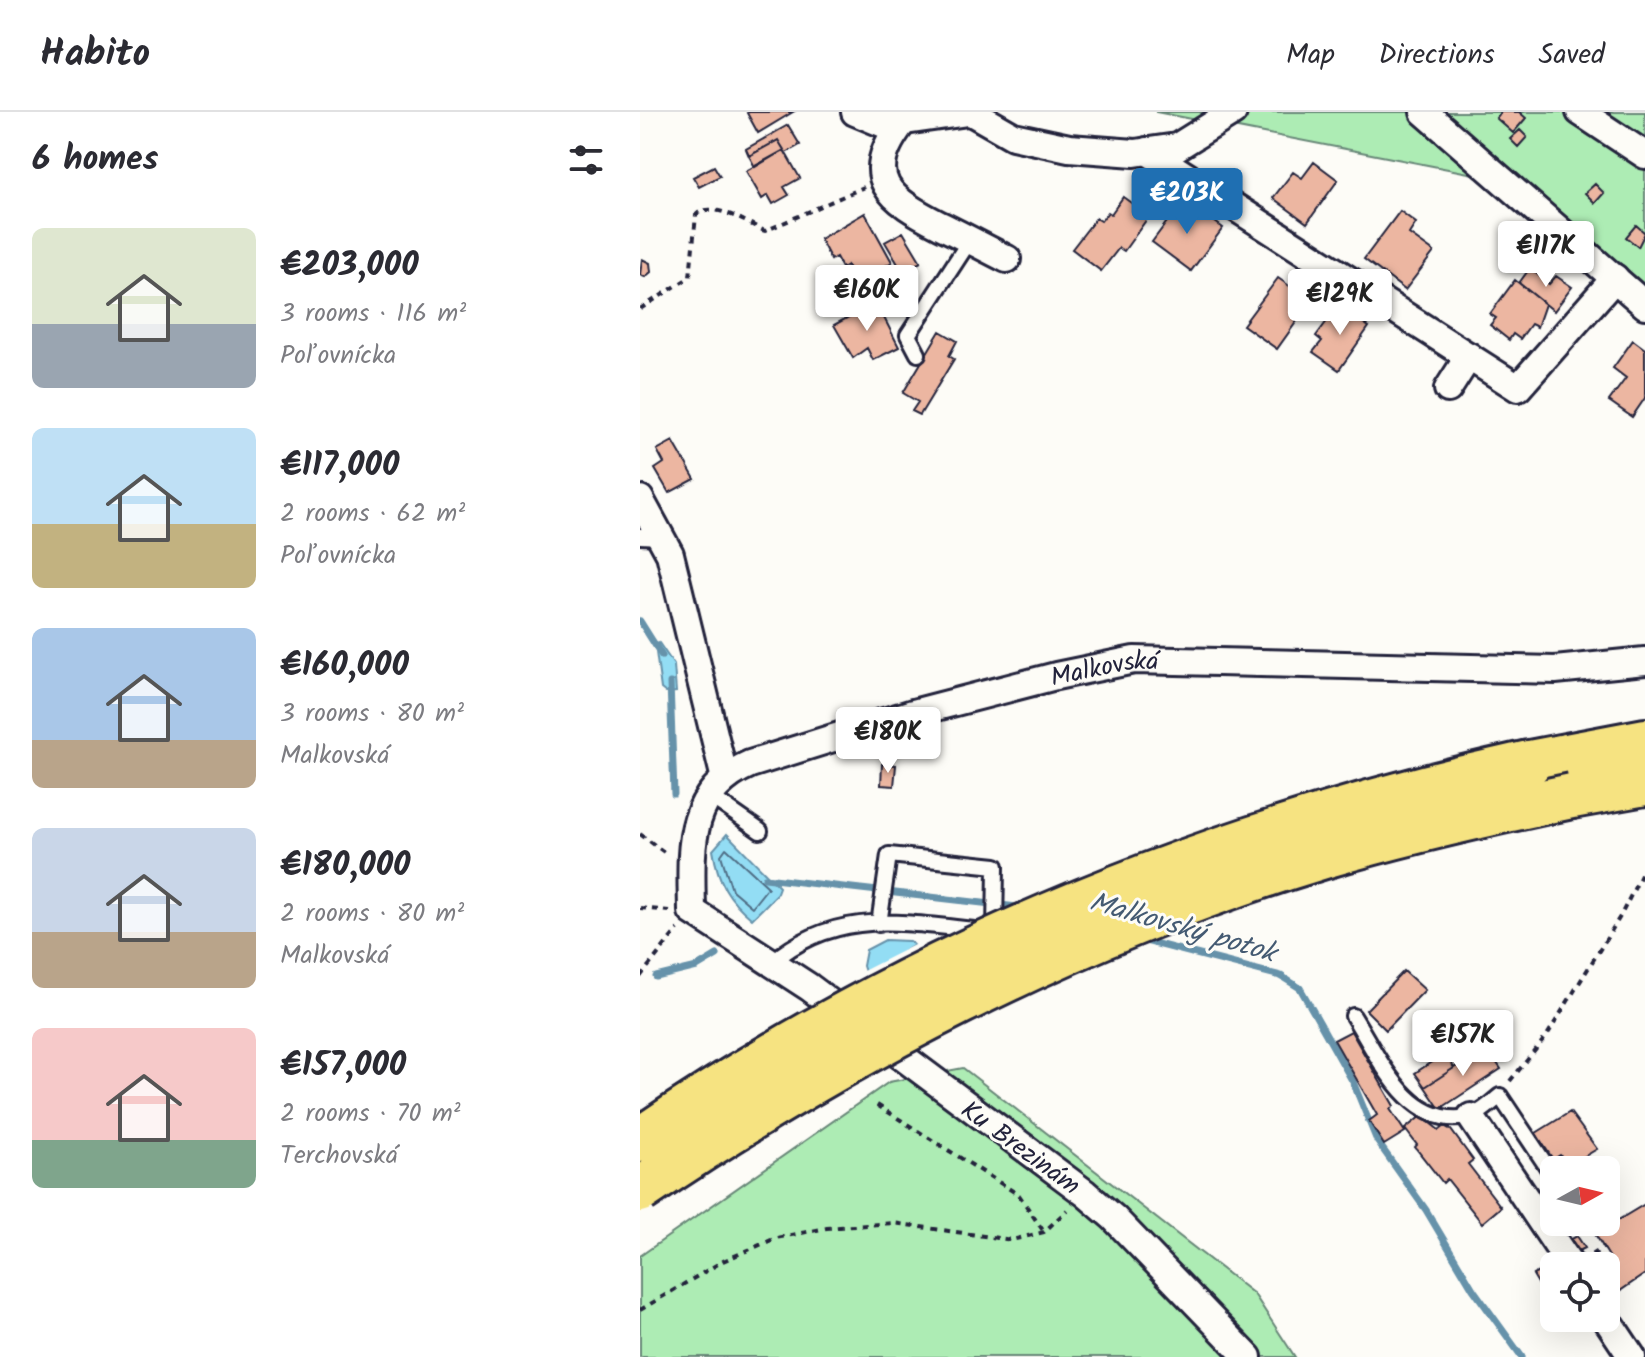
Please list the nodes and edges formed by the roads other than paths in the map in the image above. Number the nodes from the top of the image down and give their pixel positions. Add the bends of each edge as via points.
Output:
1 (855, 112) edge
2 (969, 112) edge
3 (1233, 112) edge
4 (1424, 112) edge
5 (1580, 112) edge
6 (902, 123) junction
7 (1147, 151) junction
8 (1645, 155) edge
9 (970, 240) junction
10 (1007, 259) dead end
11 (1615, 278) junction
12 (1645, 305) edge
13 (918, 354) dead end
14 (1469, 356) junction
15 (1448, 389) dead end
16 (640, 499) edge
17 (650, 536) edge
18 (1645, 661) edge
19 (1645, 741) edge
20 (1645, 783) edge
21 (717, 785) junction
22 (760, 831) dead end
23 (880, 917) junction
24 (996, 926) junction
25 (1095, 955) dead end
26 (771, 963) junction
27 (1353, 1016) dead end
28 (1471, 1117) junction
29 (640, 1140) edge
30 (1540, 1156) edge
31 (640, 1190) edge
32 (1540, 1219) edge
33 (1615, 1332) edge
34 (1248, 1357) edge
35 (1632, 1357) edge

1 - 6 street via 884,124
2 - 6 street
2 - 7 street via 1013,136 1069,148
3 - 7 street via 1177,147
4 - 11 street
5 - 8 street
6 - 9 street via 884,154 890,196
7 - 14 street
9 - 10 street
9 - 13 lane via 908,335
11 - 12 street
11 - 14 street via 1518,388
14 - 15 street
16 - 17 street
17 - 21 street via 670,554
18 - 21 street, Malkovská via 1555,670 1134,660 913,713
19 - 29 highway, bridge via 1529,763 1293,823 1084,898 863,1004
20 - 31 highway, bridge via 1324,856 1134,923 912,1024 802,1086
21 - 22 lane
21 - 26 street, Ku Brezinám via 702,807 691,846 692,911
23 - 24 lane
23 - 24 lane via 889,855 996,866
23 - 26 lane via 814,932
24 - 25 lane
26 - 34 street, Ku Brezinám via 1085,1193
27 - 28 lane via 1405,1098 1442,1117
28 - 30 lane via 1500,1096
28 - 32 street
33 - 35 street

